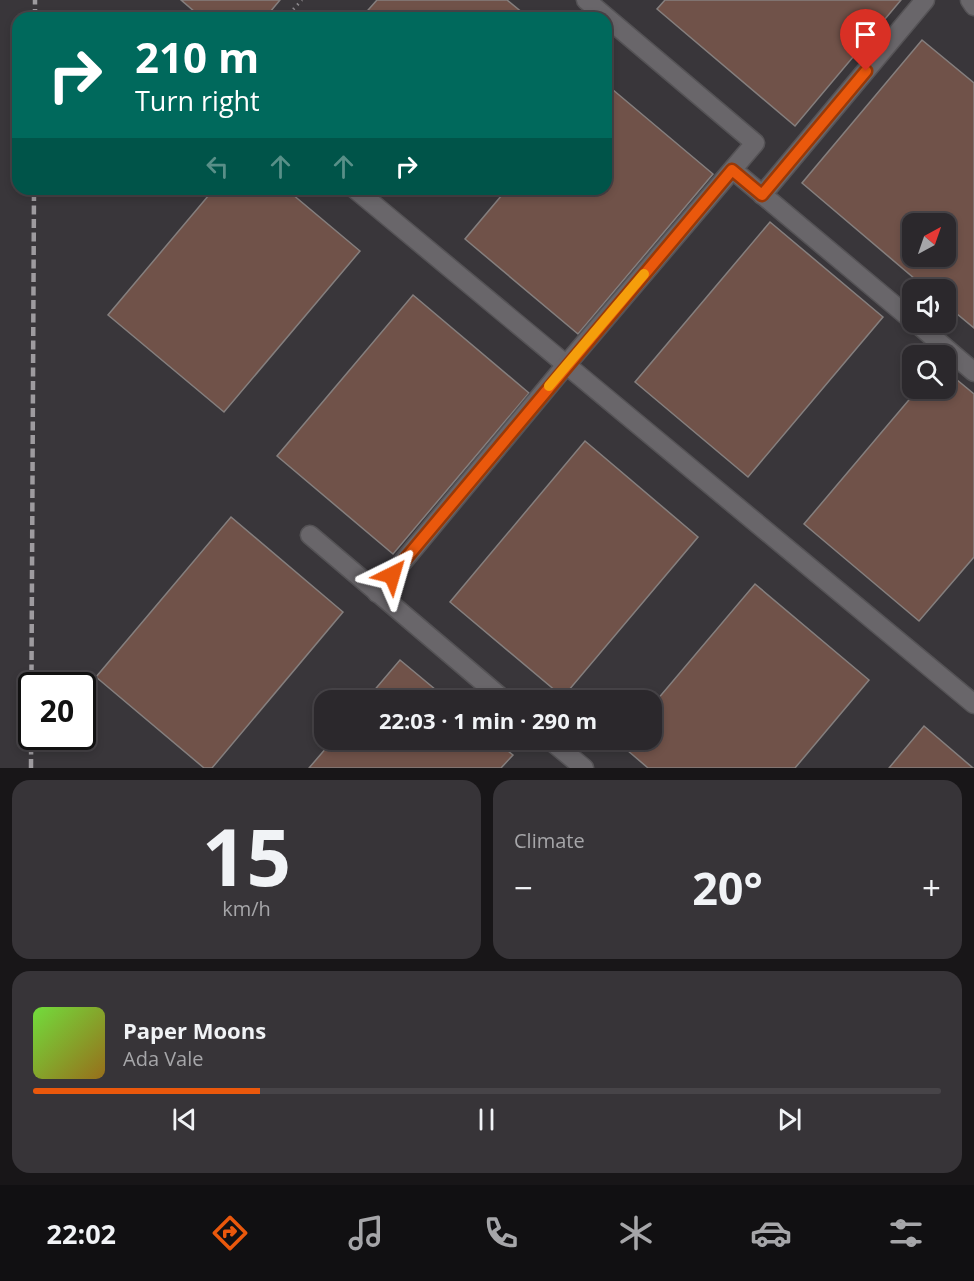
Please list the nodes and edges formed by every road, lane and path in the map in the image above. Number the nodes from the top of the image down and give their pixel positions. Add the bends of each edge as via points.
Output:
1 (302, 0) edge
2 (586, 0) edge
3 (925, 0) edge
4 (970, 0) edge
5 (974, 6) edge
6 (291, 12) edge
7 (600, 12) edge
8 (612, 22) edge
9 (732, 170) junction
10 (362, 195) edge
11 (762, 195) junction
12 (902, 311) edge
13 (928, 333) edge
14 (567, 365) junction
15 (974, 372) edge
16 (310, 535) dead end
17 (377, 593) junction
18 (492, 690) edge
19 (974, 704) edge
20 (562, 750) edge
21 (584, 768) edge

1 - 6 path
2 - 7 lane
3 - 11 lane
4 - 5 lane
8 - 9 lane via 755,143
9 - 11 lane
9 - 14 lane
10 - 14 lane
11 - 12 lane
13 - 15 lane
14 - 17 lane
14 - 19 lane
16 - 17 lane
17 - 18 lane
20 - 21 lane

